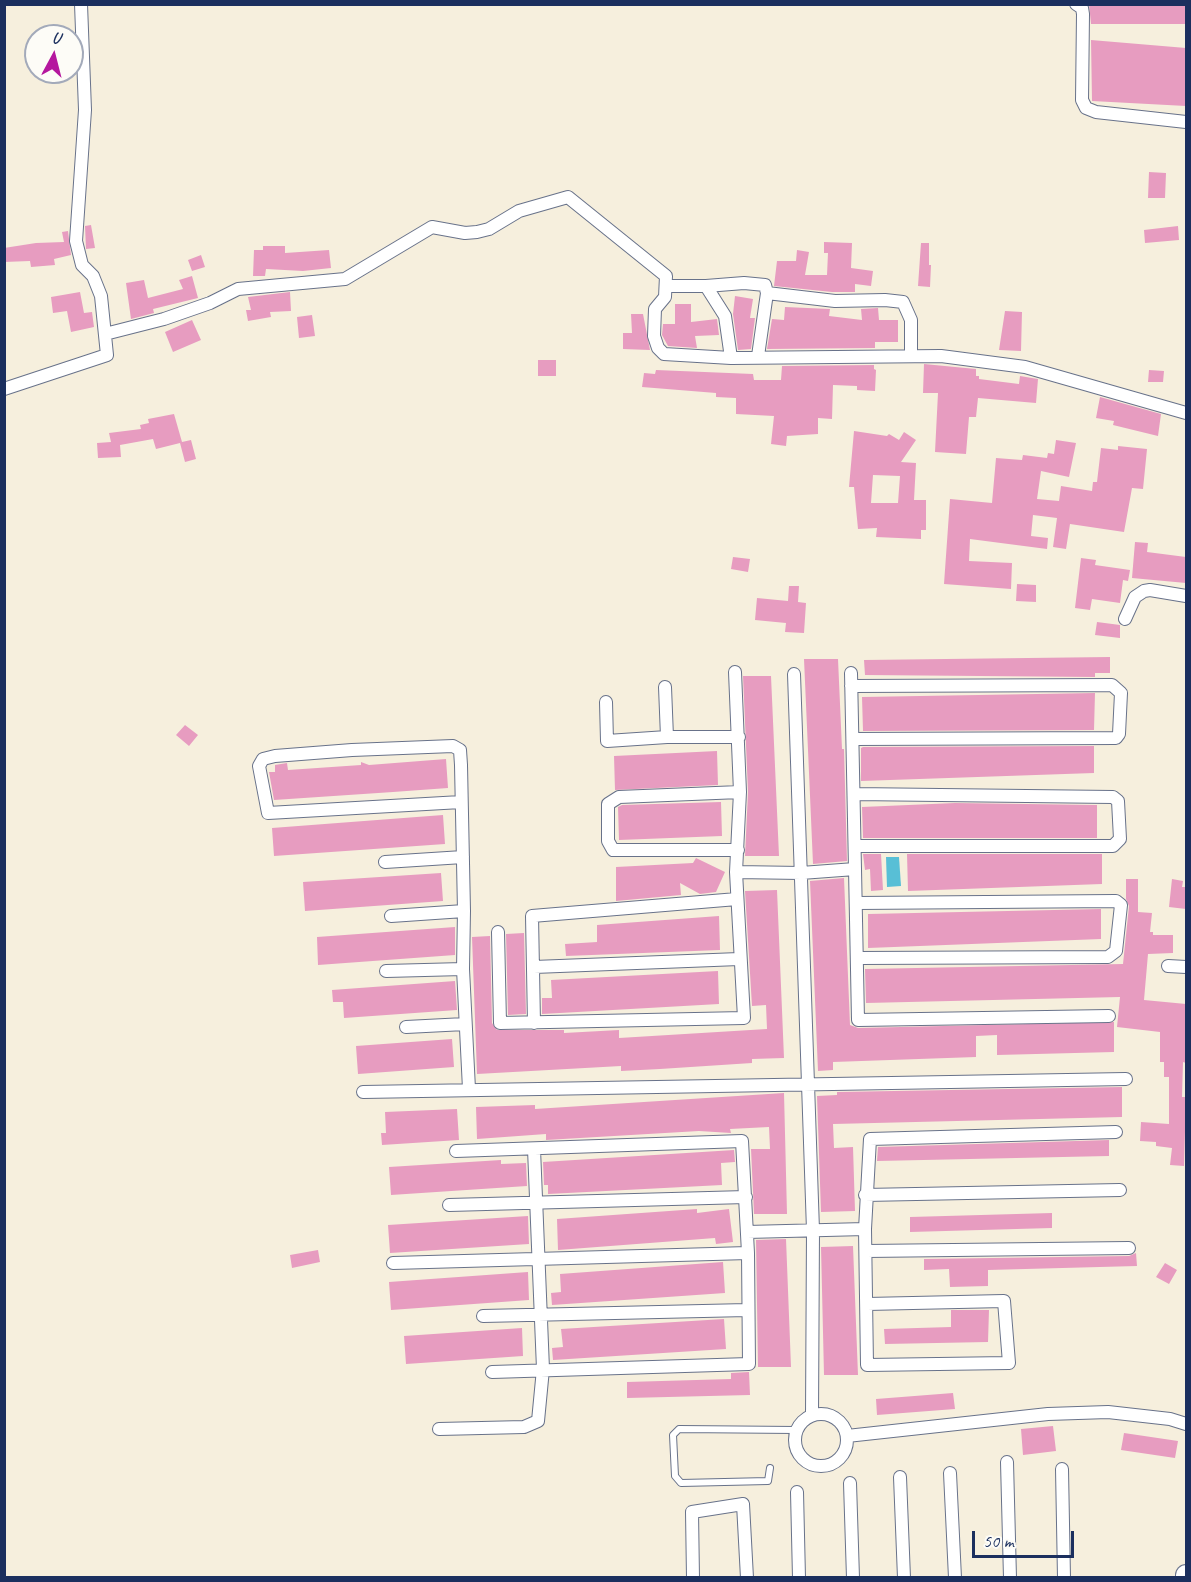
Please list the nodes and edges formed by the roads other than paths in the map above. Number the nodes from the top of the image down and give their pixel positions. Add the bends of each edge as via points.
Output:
1 (81, 4) edge
2 (1076, 4) edge
3 (1186, 122) edge
4 (668, 286) junction
5 (706, 286) junction
6 (767, 293) junction
7 (105, 334) junction
8 (758, 356) junction
9 (911, 357) junction
10 (731, 358) junction
11 (4, 389) edge
12 (1186, 413) edge
13 (1186, 596) edge
14 (1125, 619) dead end
15 (735, 672) dead end
16 (794, 674) dead end
17 (665, 687) dead end
18 (606, 702) dead end
19 (667, 737) junction
20 (739, 737) junction
21 (853, 739) junction
22 (740, 792) junction
23 (854, 794) junction
24 (461, 802) junction
25 (855, 846) junction
26 (738, 850) junction
27 (463, 857) junction
28 (385, 862) dead end
29 (855, 869) junction
30 (736, 872) junction
31 (801, 873) junction
32 (737, 899) junction
33 (857, 903) junction
34 (464, 911) junction
35 (391, 916) dead end
36 (498, 932) dead end
37 (858, 958) junction
38 (739, 959) junction
39 (1168, 966) dead end
40 (534, 967) junction
41 (1186, 967) edge
42 (463, 969) junction
43 (386, 971) dead end
44 (1109, 1016) dead end
45 (465, 1023) junction
46 (534, 1023) junction
47 (406, 1027) dead end
48 (1126, 1078) dead end
49 (809, 1082) junction
50 (469, 1089) junction
51 (363, 1092) dead end
52 (1116, 1132) dead end
53 (534, 1149) junction
54 (456, 1151) dead end
55 (1120, 1190) dead end
56 (865, 1195) junction
57 (746, 1197) junction
58 (535, 1203) junction
59 (449, 1205) dead end
60 (865, 1229) junction
61 (813, 1230) junction
62 (747, 1232) junction
63 (1129, 1248) dead end
64 (866, 1251) junction
65 (748, 1253) junction
66 (538, 1260) junction
67 (393, 1263) dead end
68 (867, 1304) junction
69 (747, 1310) junction
70 (541, 1314) junction
71 (483, 1316) dead end
72 (543, 1369) junction
73 (492, 1372) dead end
74 (812, 1415) junction
75 (1186, 1424) edge
76 (439, 1429) dead end
77 (796, 1430) junction
78 (846, 1436) junction
79 (1007, 1462) dead end
80 (770, 1468) dead end
81 (1062, 1469) dead end
82 (950, 1473) dead end
83 (900, 1477) dead end
84 (850, 1483) dead end
85 (797, 1492) dead end
86 (693, 1578) edge
87 (747, 1578) edge
88 (799, 1578) edge
89 (853, 1578) edge
90 (904, 1578) edge
91 (956, 1578) edge
92 (1010, 1578) edge
93 (1064, 1578) edge

1 - 7 street via 85,110 76,241 81,265 93,276 101,296
2 - 3 street via 1083,14 1083,104 1096,112
4 - 5 street
4 - 7 street via 666,276 565,197 519,211 477,232 432,227 345,279 238,289 164,319
4 - 10 street via 655,309 654,336 658,348 664,354
5 - 6 street via 759,283 765,285
5 - 10 street via 725,316
6 - 8 street
6 - 9 street via 835,301 903,302 911,320
7 - 11 street via 107,355
8 - 9 street
8 - 10 street
9 - 12 street via 941,356 1025,367
13 - 14 street via 1144,591 1135,597
15 - 20 street
16 - 31 street
17 - 19 street
18 - 19 street via 607,741
19 - 20 street
20 - 22 street
21 - 21 street via 1116,738 1121,693 1112,685 851,680
21 - 23 street
22 - 26 street
22 - 26 street via 619,797 608,804 608,841 613,850
23 - 25 street
23 - 25 street via 1113,797 1118,801 1120,839 1113,846
24 - 24 street via 268,813 260,764 262,759 275,756 455,746 460,750
24 - 27 street
25 - 29 street
26 - 30 street
27 - 28 street
27 - 34 street
29 - 31 street
29 - 33 street
30 - 31 street
30 - 32 street
31 - 49 street
32 - 38 street
32 - 40 street via 531,916
33 - 37 street
33 - 37 street via 1116,901 1121,905 1116,951 1108,957
34 - 35 street
34 - 42 street
36 - 46 street via 501,1023
37 - 44 street via 858,1020
38 - 40 street
38 - 46 street via 744,1018
39 - 41 street
40 - 46 street
42 - 43 street
42 - 45 street
45 - 47 street
45 - 50 street
48 - 49 street
49 - 50 street
49 - 61 street
50 - 51 street
52 - 56 street via 870,1139
53 - 54 street
53 - 57 street via 742,1141
53 - 58 street
55 - 56 street
56 - 60 street
57 - 58 street
57 - 62 street
58 - 59 street
58 - 66 street
60 - 61 street
60 - 64 street
61 - 62 street
61 - 74 street
62 - 65 street
63 - 64 street
64 - 68 street
65 - 66 street
65 - 69 street
66 - 67 street
66 - 70 street
68 - 68 street via 867,1365 1009,1363 1004,1301
69 - 70 street
69 - 72 street via 749,1364
70 - 71 street
70 - 72 street
72 - 73 street
72 - 76 street via 540,1414 532,1426
74 - 77 street
74 - 78 street via 830,1415 839,1421
75 - 78 street via 1108,1412 1048,1414
77 - 78 street via 796,1450 811,1464 821,1466 839,1458
77 - 80 lane via 679,1429 673,1435 675,1476 681,1483 768,1481
79 - 92 street
81 - 93 street
82 - 91 street
83 - 90 street
84 - 89 street
85 - 88 street
86 - 87 street via 692,1512 743,1504

